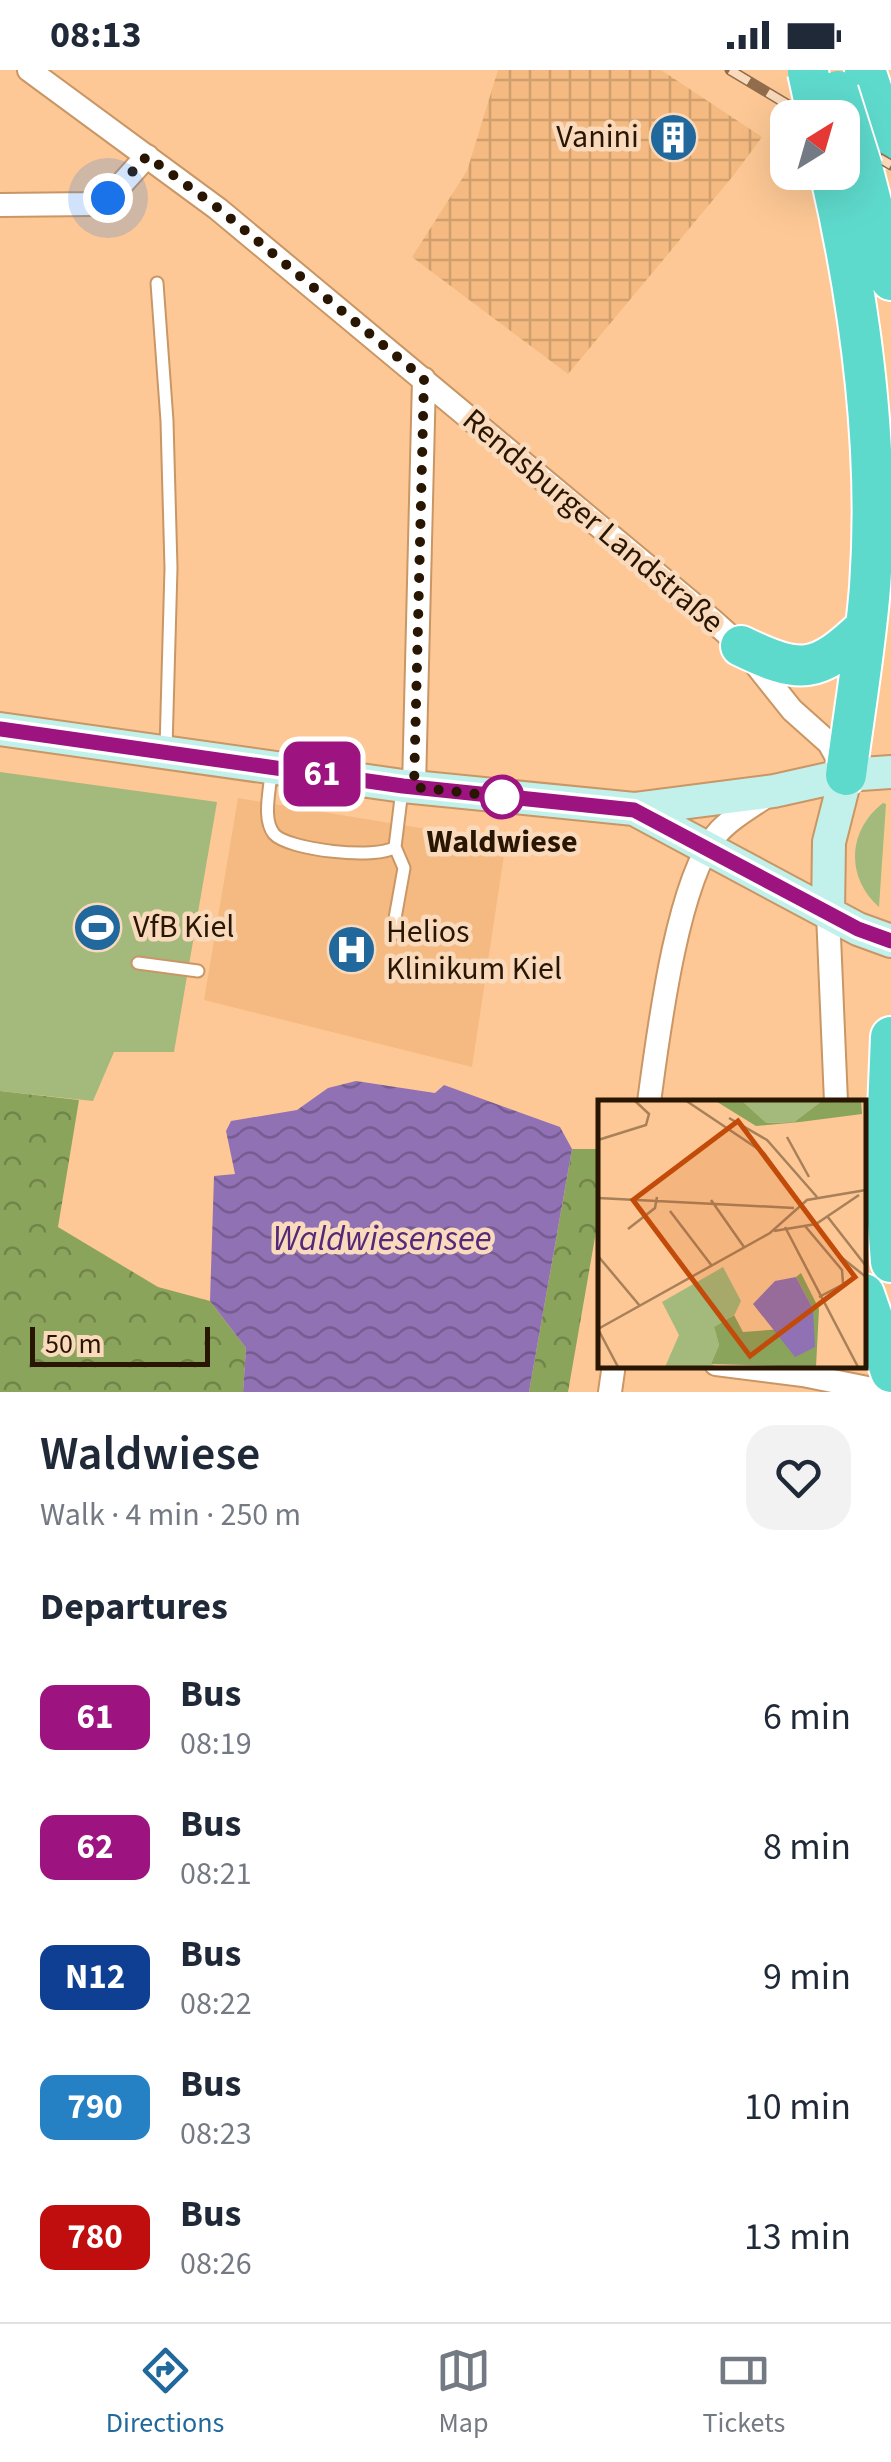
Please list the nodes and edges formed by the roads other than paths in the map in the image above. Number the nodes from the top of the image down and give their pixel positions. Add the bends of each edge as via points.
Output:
1 (29, 70) edge
2 (880, 70) edge
3 (828, 82) edge
4 (871, 139) edge
5 (147, 156) junction
6 (0, 205) edge
7 (891, 280) edge
8 (157, 283) dead end
9 (424, 379) junction
10 (866, 627) junction
11 (741, 646) junction
12 (0, 729) edge
13 (166, 754) junction
14 (272, 768) junction
15 (872, 773) edge
16 (408, 786) junction
17 (774, 792) junction
18 (634, 810) junction
19 (394, 848) junction
20 (708, 848) junction
21 (828, 912) junction
22 (392, 935) dead end
23 (891, 941) edge
24 (138, 963) dead end
25 (198, 972) dead end
26 (891, 1037) edge
27 (649, 1100) edge
28 (836, 1100) edge
29 (891, 1262) edge
30 (866, 1300) edge
31 (614, 1367) edge
32 (763, 1367) edge
33 (810, 1370) edge
34 (891, 1372) edge
35 (610, 1392) edge
36 (887, 1392) edge

1 - 5 street, Rendsburger Landstraße
2 - 4 highway
3 - 4 highway, bridge
4 - 7 highway
4 - 10 highway via 854,282 871,522
5 - 6 street via 94,204
5 - 9 street, Rendsburger Landstraße
8 - 13 lane via 171,568
9 - 11 street, Rendsburger Landstraße
9 - 16 street
10 - 11 highway via 817,664 779,663
10 - 15 highway
11 - 15 street, Rendsburger Landstraße via 792,710
12 - 13 main road
13 - 14 main road
14 - 16 main road
14 - 19 lane via 267,818 284,842 376,855
15 - 17 main road
15 - 21 main road via 829,842
16 - 18 main road
16 - 19 lane
17 - 18 main road
17 - 20 street via 718,832
18 - 20 main road
19 - 22 lane via 404,868
20 - 21 main road
20 - 27 street via 688,896 668,981
21 - 23 main road
21 - 28 street
24 - 25 lane
26 - 29 highway via 885,1184
30 - 34 highway
31 - 35 street
32 - 33 street
33 - 36 street

